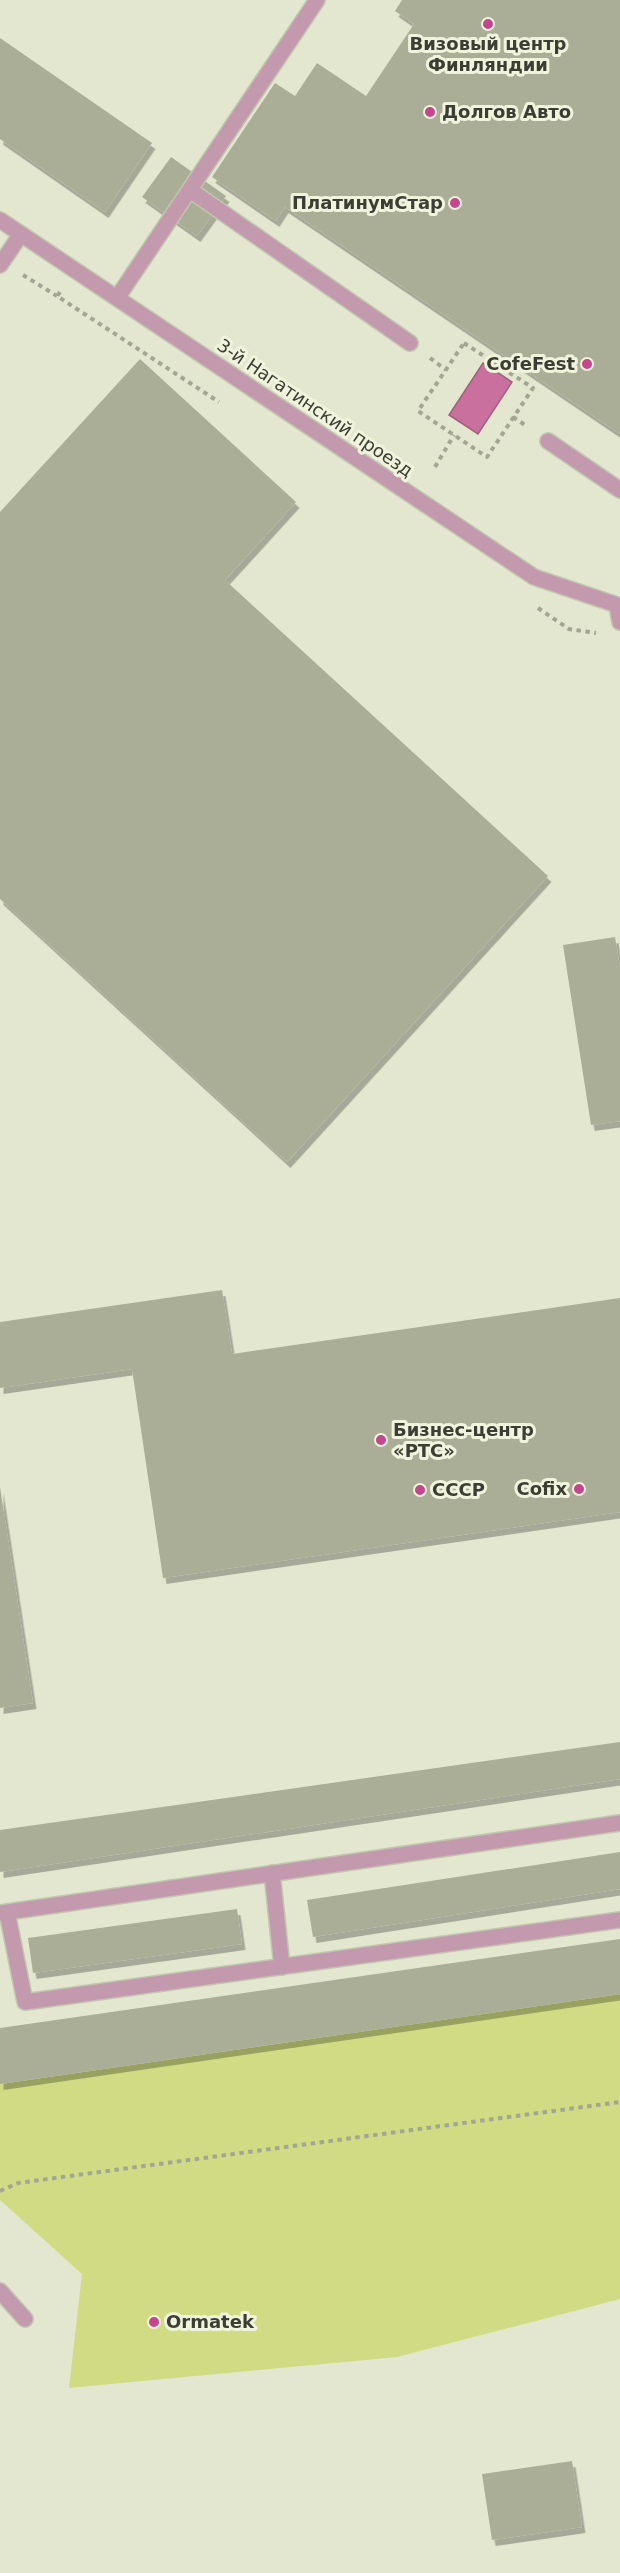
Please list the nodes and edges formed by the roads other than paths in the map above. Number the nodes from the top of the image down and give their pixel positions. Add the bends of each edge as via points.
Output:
1 (317, 0) edge
2 (189, 190) junction
3 (0, 220) edge
4 (21, 234) junction
5 (1, 263) edge
6 (117, 298) junction
7 (410, 343) dead end
8 (548, 441) dead end
9 (620, 490) edge
10 (619, 606) edge
11 (620, 622) edge
12 (620, 1823) edge
13 (272, 1873) junction
14 (3, 1912) edge
15 (620, 1920) edge
16 (282, 1967) junction
17 (0, 2291) edge
18 (25, 2319) dead end

1 - 2 street
2 - 6 street
2 - 7 street
3 - 4 street, 3-й Нагатинский проезд
4 - 5 street
4 - 6 street, 3-й Нагатинский проезд
6 - 10 street, 3-й Нагатинский проезд via 534,577
8 - 9 street
10 - 11 street
12 - 13 street
13 - 14 street
13 - 16 street
14 - 16 street via 25,2002
15 - 16 street
17 - 18 street

